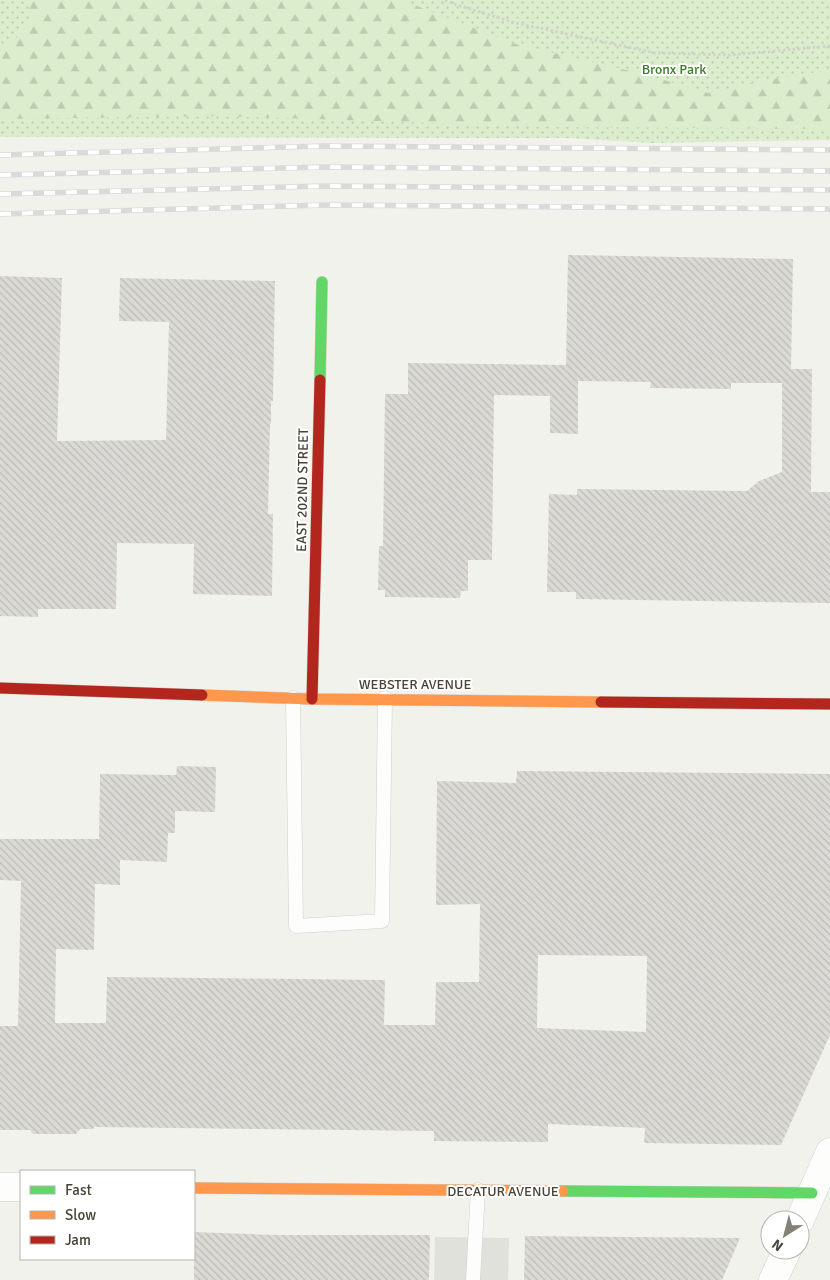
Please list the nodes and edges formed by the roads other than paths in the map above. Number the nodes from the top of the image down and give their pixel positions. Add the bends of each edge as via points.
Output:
1 (322, 282) dead end
2 (0, 688) edge
3 (293, 698) junction
4 (385, 698) junction
5 (312, 699) junction
6 (830, 704) edge
7 (830, 1152) edge
8 (0, 1187) edge
9 (20, 1187) edge
10 (195, 1188) edge
11 (478, 1190) junction
12 (812, 1193) junction
13 (804, 1210) edge
14 (782, 1260) edge
15 (473, 1280) edge
16 (773, 1280) edge

1 - 5 street, EAST 202ND STREET
2 - 3 street, WEBSTER AVENUE
3 - 4 lane via 296,926 382,921
3 - 5 street, WEBSTER AVENUE
4 - 5 street, WEBSTER AVENUE
4 - 6 street, WEBSTER AVENUE
7 - 12 street
8 - 9 street
10 - 11 street, DECATUR AVENUE
11 - 12 street, DECATUR AVENUE
11 - 15 lane
12 - 13 street
14 - 16 street

